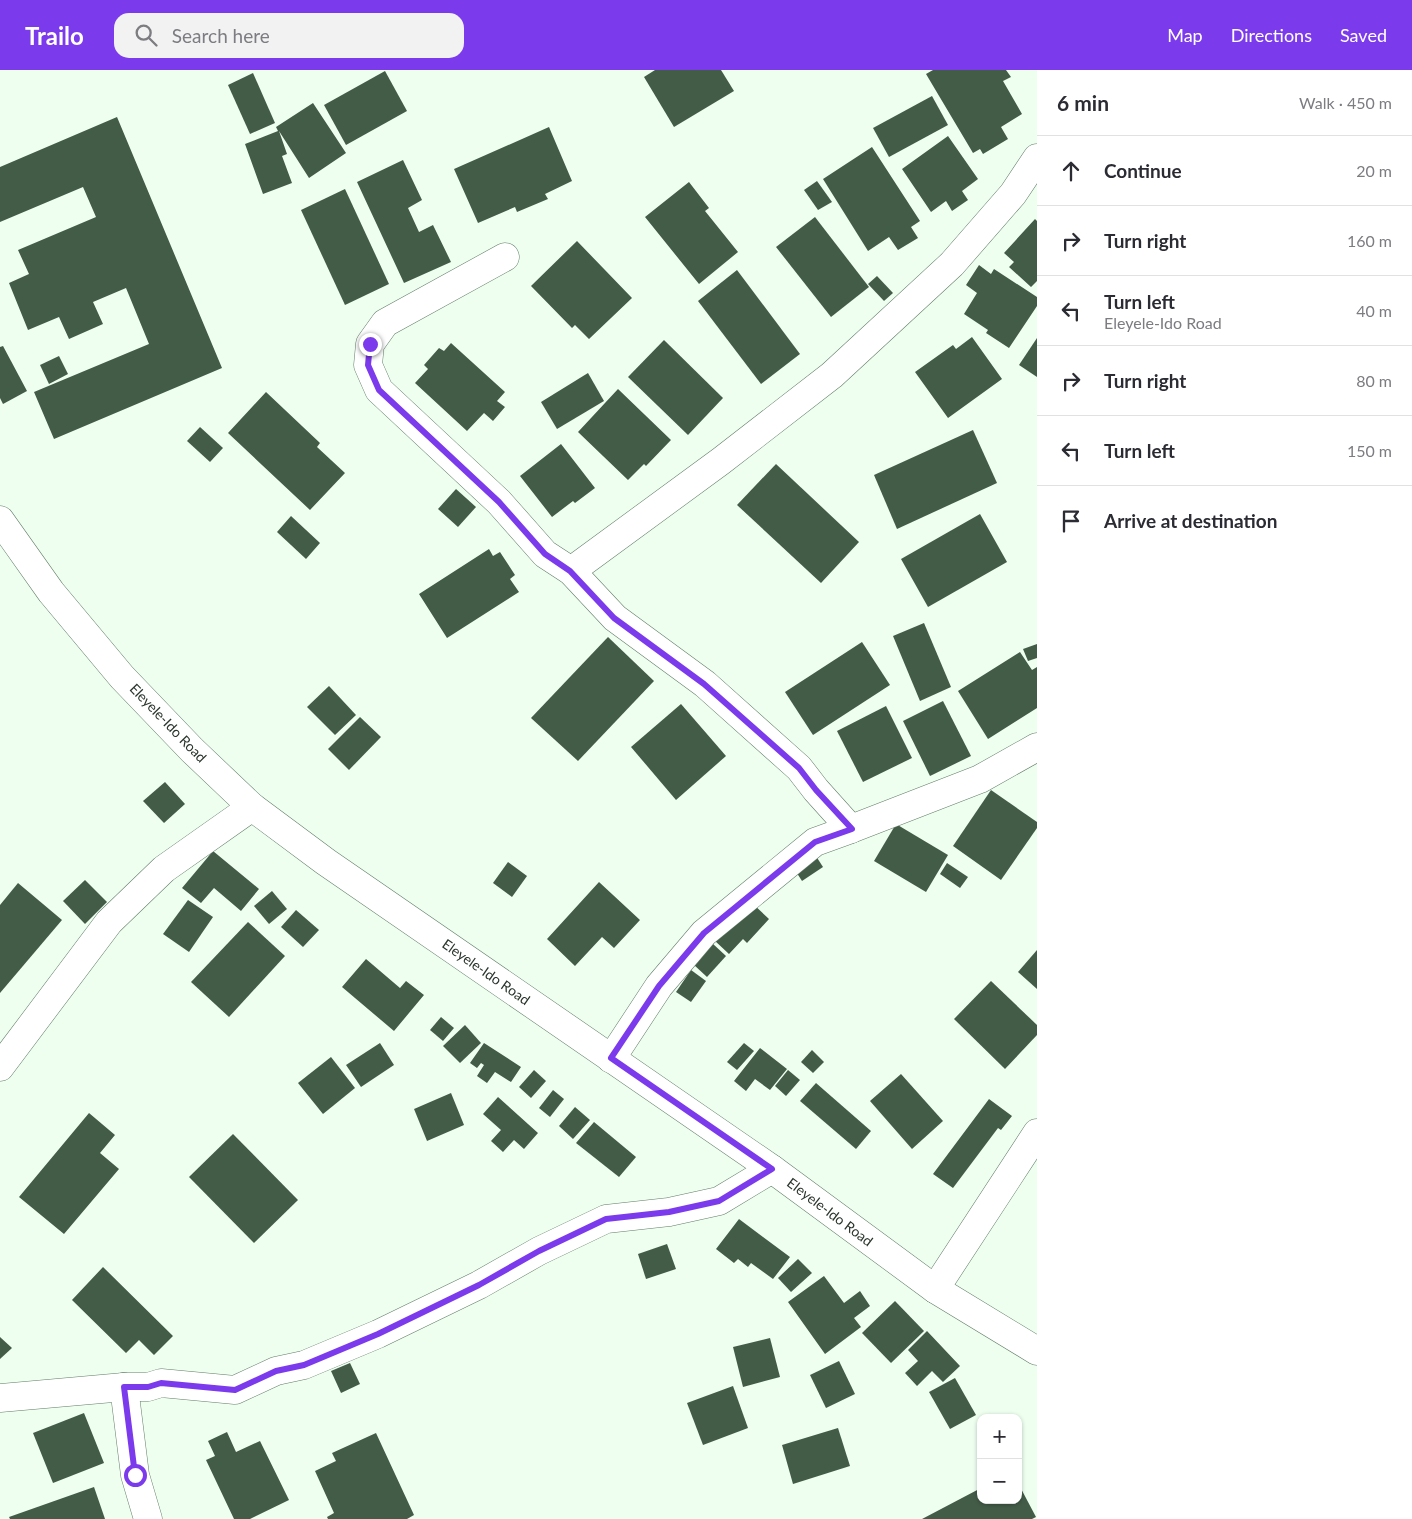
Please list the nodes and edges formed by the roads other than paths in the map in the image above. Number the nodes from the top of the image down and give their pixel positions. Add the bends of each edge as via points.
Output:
1 (1037, 158) edge
2 (505, 257) dead end
3 (0, 520) edge
4 (570, 571) junction
5 (1037, 747) edge
6 (252, 807) junction
7 (852, 829) junction
8 (611, 1058) junction
9 (0, 1067) edge
10 (1037, 1133) edge
11 (772, 1169) junction
12 (935, 1289) junction
13 (1037, 1351) edge
14 (124, 1387) junction
15 (0, 1398) edge
16 (148, 1519) edge

1 - 4 street via 1013,194 952,264 832,375 722,461
2 - 4 street via 385,323 370,344 368,365 379,390 499,502 545,554
3 - 6 street, Eleyele-Ido Road via 52,592 122,677
4 - 7 street via 614,618 704,684 799,768
5 - 7 street via 980,779
6 - 8 street, Eleyele-Ido Road via 326,862
6 - 9 street via 164,868 109,922
7 - 8 street via 815,842 704,933 659,986
8 - 11 street, Eleyele-Ido Road
10 - 12 street
11 - 12 street, Eleyele-Ido Road
11 - 14 street via 719,1201 669,1212 606,1219 378,1334 304,1365 276,1371 235,1390 161,1383 148,1387
12 - 13 street, Eleyele-Ido Road
14 - 15 street
14 - 16 street via 135,1475

